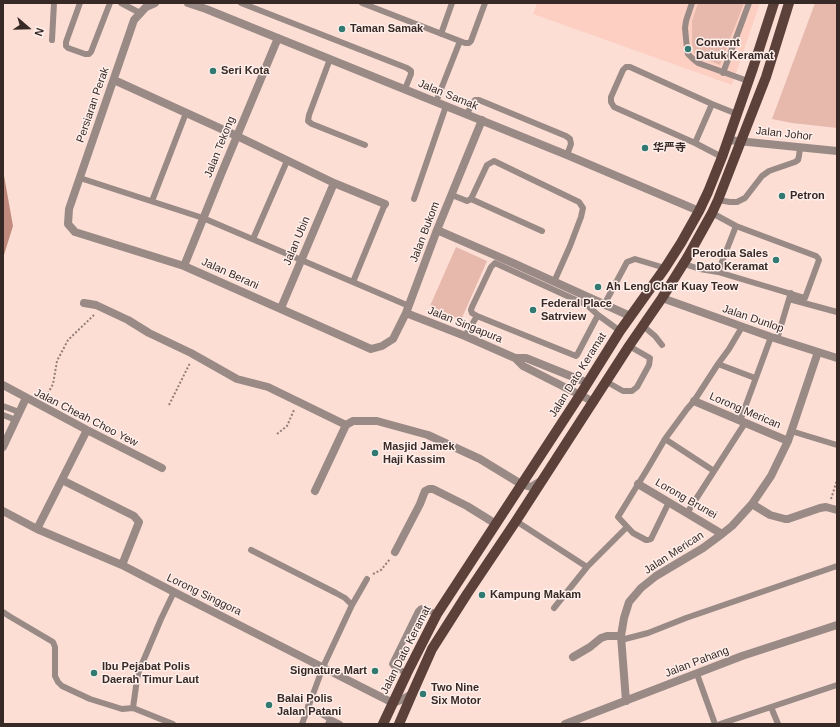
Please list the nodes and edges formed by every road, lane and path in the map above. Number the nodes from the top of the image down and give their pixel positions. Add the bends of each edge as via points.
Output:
1 (54, 3) edge
2 (80, 3) edge
3 (110, 3) edge
4 (122, 3) edge
5 (155, 3) edge
6 (188, 3) edge
7 (241, 3) edge
8 (362, 3) edge
9 (452, 3) edge
10 (485, 3) edge
11 (692, 3) edge
12 (749, 3) edge
13 (774, 3) edge
14 (789, 3) edge
15 (207, 6) edge
16 (140, 13) junction
17 (441, 34) junction
18 (278, 38) junction
19 (52, 40) dead end
20 (460, 41) junction
21 (330, 59) junction
22 (723, 73) junction
23 (114, 80) junction
24 (748, 81) junction
25 (405, 89) junction
26 (436, 102) junction
27 (712, 104) junction
28 (446, 106) junction
29 (186, 113) junction
30 (467, 114) junction
31 (737, 114) junction
32 (482, 120) junction
33 (237, 136) junction
34 (728, 140) junction
35 (741, 141) junction
36 (695, 143) junction
37 (364, 145) dead end
38 (800, 147) junction
39 (837, 151) edge
40 (567, 155) junction
41 (722, 157) junction
42 (287, 161) junction
43 (80, 178) junction
44 (334, 183) junction
45 (452, 195) junction
46 (414, 199) dead end
47 (471, 199) junction
48 (718, 200) junction
49 (152, 202) junction
50 (385, 204) joint
51 (699, 211) junction
52 (712, 213) junction
53 (203, 218) junction
54 (68, 224) joint
55 (736, 226) junction
56 (437, 230) junction
57 (542, 231) dead end
58 (253, 239) junction
59 (301, 260) junction
60 (684, 264) junction
61 (184, 266) junction
62 (665, 268) junction
63 (718, 272) junction
64 (353, 282) junction
65 (554, 282) junction
66 (790, 296) junction
67 (662, 298) junction
68 (84, 303) dead end
69 (604, 305) junction
70 (102, 308) junction
71 (281, 308) junction
72 (407, 310) junction
73 (837, 312) edge
74 (598, 315) junction
75 (477, 316) junction
76 (630, 316) junction
77 (643, 326) junction
78 (742, 327) junction
79 (620, 331) junction
80 (465, 336) junction
81 (774, 338) junction
82 (662, 345) dead end
83 (382, 346) joint
84 (629, 346) junction
85 (818, 352) junction
86 (194, 355) junction
87 (515, 358) junction
88 (837, 358) edge
89 (718, 364) junction
90 (755, 378) junction
91 (607, 382) junction
92 (588, 383) junction
93 (3, 385) edge
94 (580, 395) junction
95 (26, 398) junction
96 (694, 401) junction
97 (298, 402) junction
98 (594, 402) junction
99 (169, 405) dead end
100 (3, 406) edge
101 (41, 406) junction
102 (3, 415) edge
103 (18, 416) junction
104 (743, 422) junction
105 (346, 424) junction
106 (87, 430) junction
107 (791, 431) junction
108 (277, 434) dead end
109 (665, 439) junction
110 (788, 441) junction
111 (837, 445) edge
112 (3, 447) edge
113 (162, 468) dead end
114 (714, 471) junction
115 (543, 479) junction
116 (62, 480) junction
117 (837, 480) edge
118 (521, 484) junction
119 (638, 484) junction
120 (315, 491) dead end
121 (669, 502) junction
122 (752, 504) junction
123 (828, 508) junction
124 (837, 510) edge
125 (3, 511) edge
126 (686, 513) junction
127 (516, 521) junction
128 (496, 524) junction
129 (627, 527) junction
130 (37, 529) junction
131 (722, 534) junction
132 (252, 550) dead end
133 (395, 552) joint
134 (122, 565) junction
135 (837, 566) edge
136 (587, 567) junction
137 (367, 579) joint
138 (174, 592) junction
139 (352, 605) junction
140 (554, 608) dead end
141 (3, 612) edge
142 (437, 614) junction
143 (837, 625) edge
144 (621, 638) junction
145 (573, 657) dead end
146 (323, 667) junction
147 (407, 673) junction
148 (697, 674) junction
149 (837, 686) edge
150 (412, 694) junction
151 (626, 701) junction
152 (394, 703) junction
153 (308, 706) junction
154 (772, 707) junction
155 (133, 708) junction
156 (329, 722) edge
157 (173, 724) edge
158 (302, 724) edge
159 (340, 724) edge
160 (383, 724) edge
161 (399, 724) edge
162 (565, 724) edge
163 (715, 724) edge
164 (720, 724) edge
165 (778, 724) edge

1 - 19 lane
2 - 3 lane via 66,46 89,54
4 - 16 lane
5 - 16 street, Persiaran Perak
6 - 15 street, Jalan Samak
7 - 25 lane via 407,68 411,74
8 - 17 lane
9 - 17 lane
10 - 20 lane via 471,41
11 - 22 lane via 685,28 688,54 698,63
12 - 22 lane
13 - 24 main road, Jalan Dato Keramat
14 - 35 main road, Jalan Dato Keramat via 766,77
15 - 18 street, Jalan Samak
16 - 23 street, Persiaran Perak via 134,20
17 - 20 lane
18 - 21 street, Jalan Samak
18 - 33 street, Jalan Tekong
20 - 26 lane
21 - 25 street, Jalan Samak
21 - 37 lane via 308,121
22 - 24 lane
23 - 29 street
23 - 43 street, Persiaran Perak
24 - 31 main road, Jalan Dato Keramat
25 - 26 street, Jalan Samak
26 - 28 street, Jalan Samak
27 - 31 lane
27 - 36 lane
27 - 36 lane via 630,67 623,70 611,97 614,107
28 - 30 street, Jalan Samak
28 - 46 lane
29 - 33 street
29 - 49 lane
30 - 32 street, Jalan Samak
30 - 40 lane via 472,102 479,100 566,136 571,144
31 - 34 main road, Jalan Dato Keramat
32 - 40 street, Jalan Samak
32 - 45 street, Jalan Bukom
33 - 42 street
33 - 53 street, Jalan Tekong
34 - 35 street, Jalan Johor
34 - 41 main road, Jalan Dato Keramat
35 - 38 street, Jalan Johor
35 - 48 main road, Jalan Dato Keramat
36 - 41 lane
38 - 39 street, Jalan Johor
38 - 48 lane via 798,160 762,176 745,198 737,202
40 - 51 street, Jalan Samak
41 - 51 main road, Jalan Dato Keramat
42 - 44 street
42 - 58 lane
43 - 49 lane
43 - 54 street, Persiaran Perak via 69,210
44 - 50 street
44 - 59 street, Jalan Ubin
45 - 47 lane via 467,201
45 - 56 street, Jalan Bukom
47 - 57 lane
47 - 65 lane via 487,164 494,161 579,202 583,208
48 - 52 main road, Jalan Dato Keramat
49 - 53 lane
50 - 64 lane
51 - 62 main road, Jalan Dato Keramat
52 - 55 lane
52 - 60 main road, Jalan Dato Keramat
53 - 58 lane
53 - 61 street, Jalan Tekong
54 - 61 street, Jalan Berani via 76,232
55 - 63 lane
55 - 66 lane via 818,258 805,298
56 - 65 street
56 - 72 street, Jalan Bukom
58 - 59 lane
59 - 64 lane
59 - 71 street, Jalan Ubin
60 - 63 lane
60 - 67 main road, Jalan Dato Keramat
61 - 71 street, Jalan Berani
62 - 69 lane via 635,259 627,262
62 - 76 main road, Jalan Dato Keramat
63 - 66 lane
64 - 72 lane
65 - 69 street
66 - 73 lane
66 - 81 lane
67 - 77 main road, Jalan Dato Keramat
67 - 78 street, Jalan Dunlop
68 - 70 street
69 - 76 street
70 - 86 street
70 - 101 path via 68,340 57,361 53,384
71 - 83 street, Jalan Berani via 371,349
72 - 80 street, Jalan Singapura
72 - 83 street, Jalan Bukom via 393,339
74 - 75 lane via 576,356
74 - 75 lane via 587,305 495,264 491,267 472,307 472,313
74 - 79 lane
75 - 80 lane
76 - 79 main road, Jalan Dato Keramat
77 - 82 lane
77 - 84 main road, Jalan Dato Keramat
78 - 81 street, Jalan Dunlop
78 - 89 lane
79 - 92 main road, Jalan Dato Keramat
80 - 87 street, Jalan Singapura
81 - 85 street, Jalan Dunlop
81 - 90 lane
84 - 91 main road, Jalan Dato Keramat
84 - 91 lane via 650,358 650,365 637,387 632,391 623,391
85 - 88 street, Jalan Dunlop
85 - 107 street, Jalan Merican
86 - 97 street via 237,379 268,386
86 - 99 path
87 - 92 street, Jalan Singapura via 526,358
87 - 94 street, Jalan Singapura via 523,366
89 - 90 lane
89 - 96 lane
90 - 104 lane
91 - 98 main road, Jalan Dato Keramat
92 - 94 main road, Jalan Dato Keramat
93 - 95 street
94 - 98 street, Jalan Singapura
94 - 118 main road, Jalan Dato Keramat
95 - 101 street, Jalan Cheah Choo Yew
95 - 103 street, Jalan Cheah Choo Yew
96 - 104 street, Lorong Merican
96 - 109 lane
97 - 105 street
97 - 108 path via 287,426
98 - 115 main road, Jalan Dato Keramat
100 - 103 lane
101 - 106 street, Jalan Cheah Choo Yew
102 - 103 lane
103 - 112 street, Jalan Cheah Choo Yew
104 - 110 street, Lorong Merican
104 - 114 lane
105 - 118 street via 353,420 377,422 428,435 480,459
105 - 120 street
106 - 113 street, Jalan Cheah Choo Yew
106 - 116 street
107 - 110 street, Jalan Merican
107 - 111 lane
109 - 114 lane
109 - 119 lane
110 - 122 street, Jalan Merican via 771,476
114 - 126 lane
115 - 118 street via 531,487
115 - 127 main road, Jalan Dato Keramat
116 - 130 street
116 - 134 street via 134,516 139,522
117 - 123 path
118 - 128 main road, Jalan Dato Keramat
119 - 121 street, Lorong Brunei
119 - 129 lane via 618,517
121 - 126 street, Lorong Brunei
121 - 129 lane via 651,539 646,540
122 - 123 street via 770,515 785,519
122 - 131 street, Jalan Merican
123 - 124 street
125 - 130 street, Lorong Singgora
126 - 131 street, Lorong Brunei
127 - 136 lane
127 - 150 main road, Jalan Dato Keramat via 432,649
128 - 133 street via 467,506 429,489 425,491
128 - 142 main road, Jalan Dato Keramat
129 - 136 lane
130 - 134 street, Lorong Singgora
131 - 144 street, Jalan Merican via 641,588 629,602
132 - 139 lane via 336,593
133 - 137 path via 381,570
134 - 138 street, Lorong Singgora
135 - 144 lane via 648,633
136 - 140 lane
137 - 139 lane
138 - 146 street, Lorong Singgora
138 - 155 lane via 139,671
139 - 146 lane
141 - 155 lane via 54,642 55,676 62,686 90,699 122,709
142 - 147 main road, Jalan Dato Keramat
142 - 147 lane via 422,608 418,611 392,664
143 - 148 street, Jalan Pahang via 742,656
144 - 145 street via 601,638
144 - 151 street, Jalan Merican
146 - 152 street, Lorong Singgora
146 - 153 lane
147 - 152 main road, Jalan Dato Keramat
148 - 151 street, Jalan Pahang
148 - 163 lane
149 - 154 lane
150 - 152 street
150 - 161 main road, Jalan Dato Keramat
151 - 162 street, Jalan Pahang
152 - 160 main road, Jalan Dato Keramat
153 - 156 lane
153 - 158 lane
154 - 164 lane
154 - 165 lane
155 - 157 lane
156 - 159 lane

